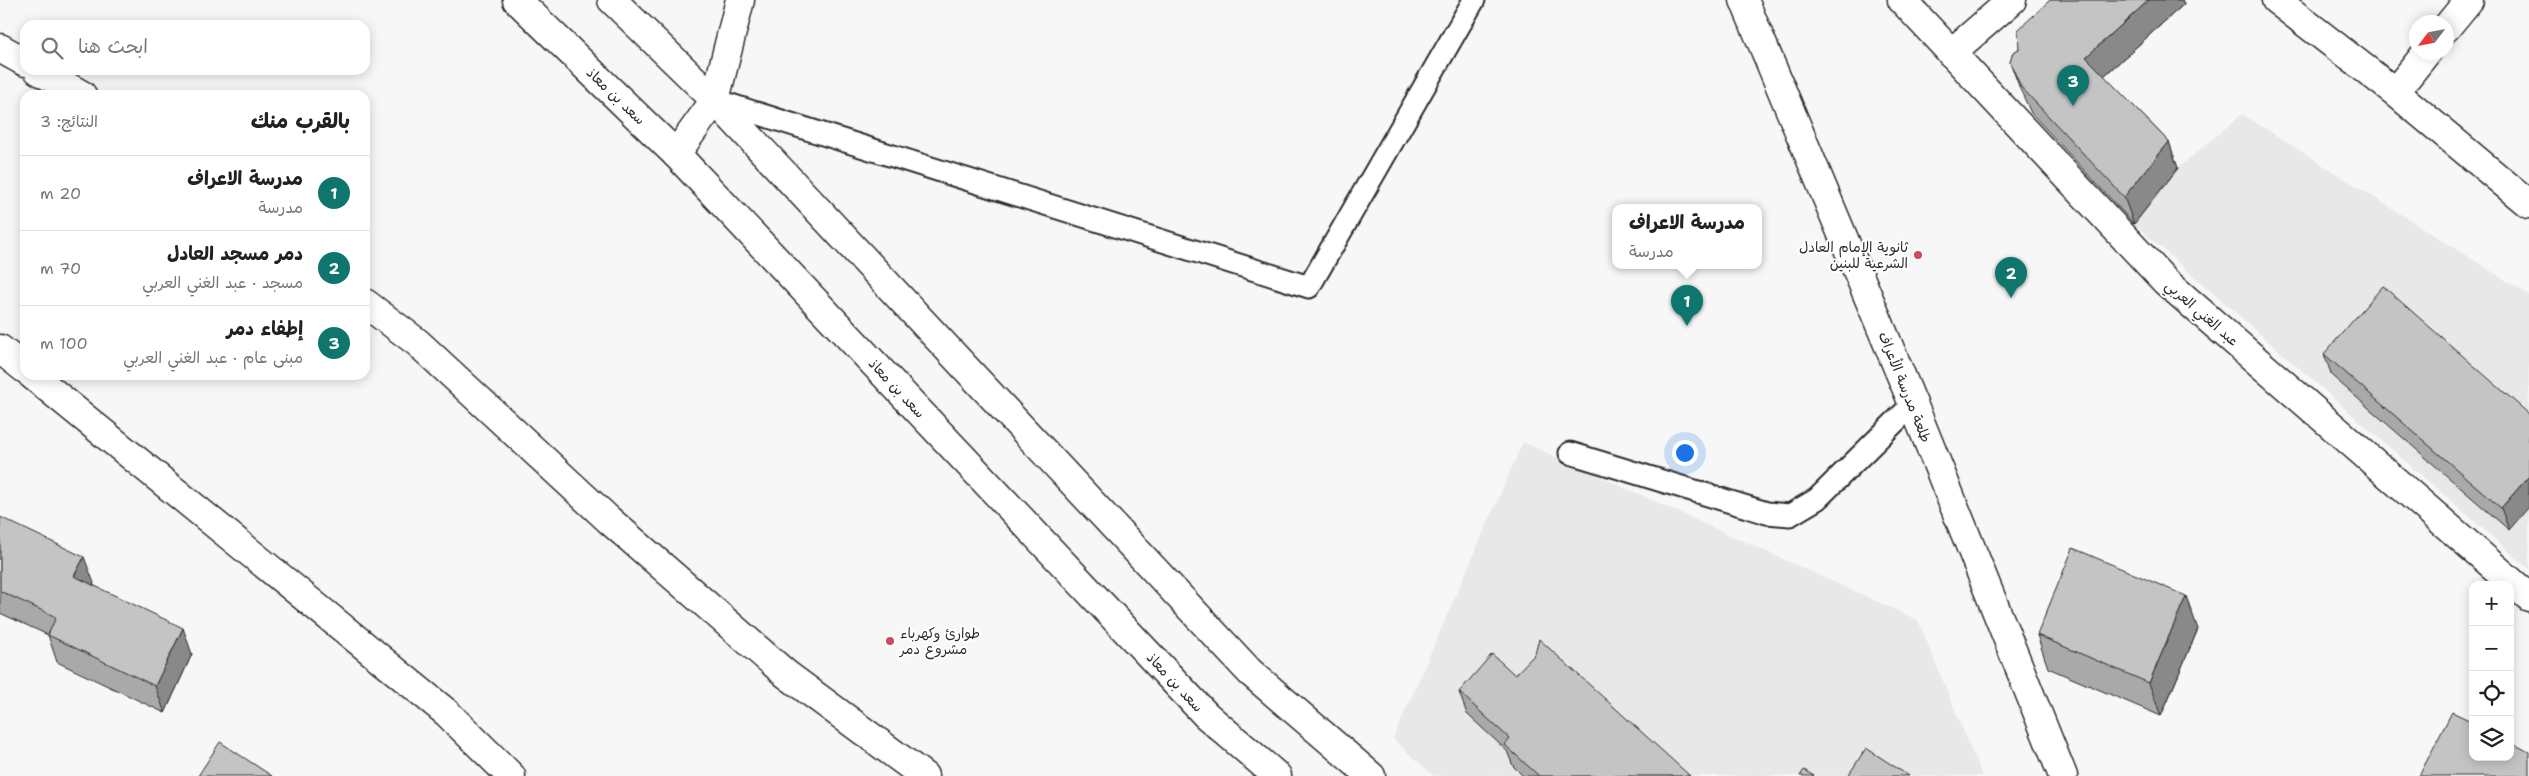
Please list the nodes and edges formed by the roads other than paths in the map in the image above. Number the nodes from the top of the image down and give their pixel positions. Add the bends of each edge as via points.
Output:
1 (516, 0) edge
2 (612, 0) edge
3 (740, 0) edge
4 (1474, 0) edge
5 (1744, 0) edge
6 (1902, 0) edge
7 (2012, 0) edge
8 (2276, 0) edge
9 (2470, 0) edge
10 (2454, 19) edge
11 (0, 48) edge
12 (1951, 53) junction
13 (20, 59) edge
14 (2421, 60) edge
15 (47, 75) edge
16 (73, 90) edge
17 (2395, 92) junction
18 (715, 100) junction
19 (676, 154) junction
20 (2529, 204) edge
21 (370, 307) edge
22 (0, 349) edge
23 (20, 366) edge
24 (38, 380) edge
25 (1912, 404) junction
26 (1570, 453) dead end
27 (2529, 597) edge
28 (511, 776) edge
29 (924, 776) edge
30 (1277, 776) edge
31 (1371, 776) edge
32 (2062, 776) edge

1 - 19 street, سعد بن معاذ
2 - 18 street
3 - 18 street
4 - 18 lane via 1309,287
5 - 25 street, طلعة مدرسة الأعراف
6 - 12 street, عبد الغني العربي
7 - 12 street
8 - 17 street
9 - 10 street
11 - 13 street
12 - 27 street, عبد الغني العربي via 2165,281
14 - 17 street
15 - 16 street
17 - 20 street
18 - 19 street
18 - 31 street via 1250,672
19 - 30 street, سعد بن معاذ via 1206,715
21 - 29 street via 418,343 609,520 786,674
22 - 23 street
24 - 28 street via 447,713
25 - 26 lane via 1817,499 1790,515 1767,513
25 - 32 street, طلعة مدرسة الأعراف

